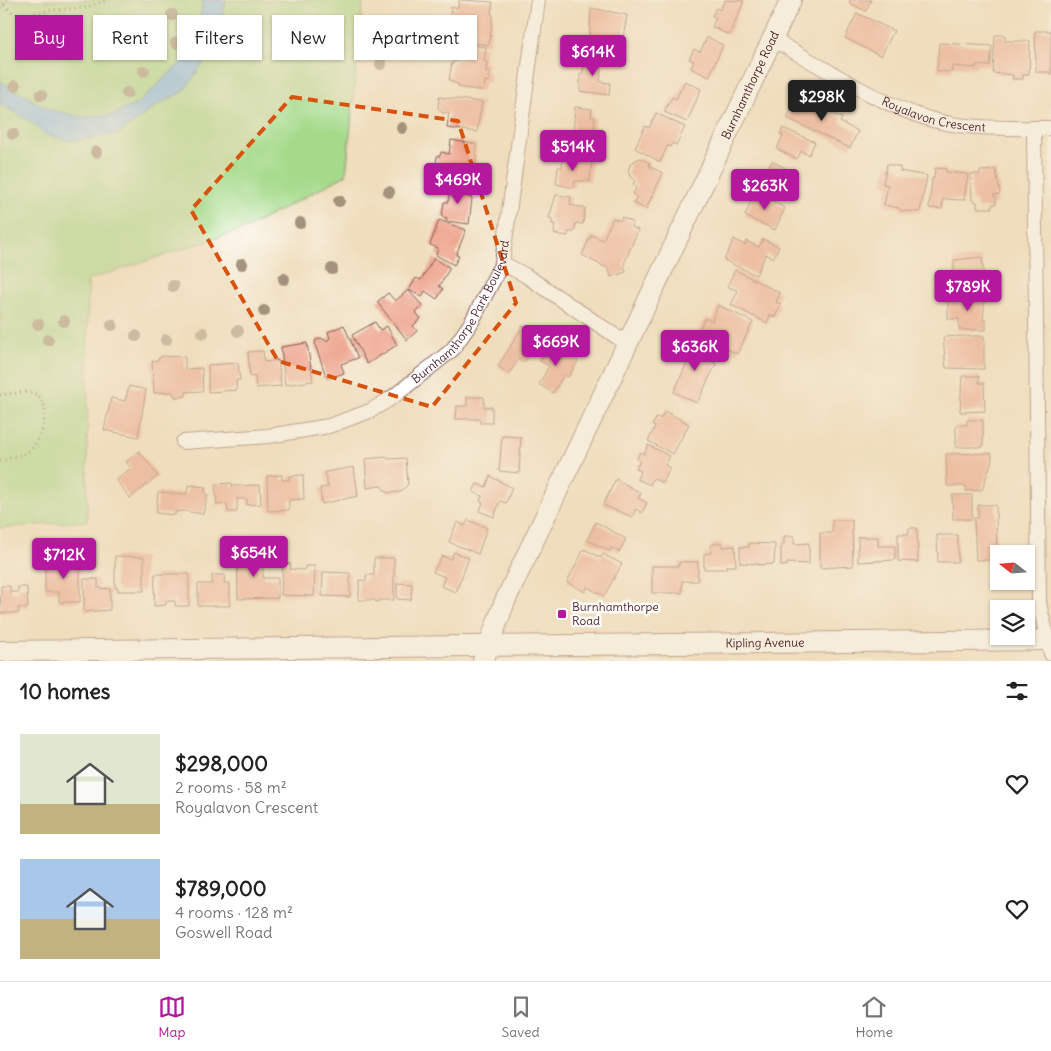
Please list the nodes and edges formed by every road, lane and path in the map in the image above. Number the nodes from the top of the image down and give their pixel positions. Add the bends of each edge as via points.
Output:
1 (7, 0) edge
2 (107, 0) edge
3 (538, 0) edge
4 (791, 0) edge
5 (4, 5) junction
6 (0, 8) edge
7 (772, 39) junction
8 (1034, 128) junction
9 (1051, 128) edge
10 (502, 264) junction
11 (626, 344) junction
12 (0, 395) edge
13 (183, 442) dead end
14 (0, 461) edge
15 (1050, 645) edge
16 (0, 651) edge
17 (485, 653) edge

1 - 5 path
2 - 5 path via 84,8 20,16
3 - 10 street, Burnhamthorpe Park Boulevard
4 - 7 main road, Burnhamthorpe Road
5 - 6 path
7 - 8 street, Royalavon Crescent via 888,102 934,120 970,126
7 - 11 main road, Burnhamthorpe Road
8 - 9 street, Royalavon Crescent
8 - 15 street via 1040,603
10 - 11 street via 525,275
10 - 13 street, Burnhamthorpe Park Boulevard via 471,323 452,350 414,382 370,411 312,429 268,436
11 - 17 main road, Burnhamthorpe Road via 503,605
12 - 14 path via 30,392 39,396 43,402 44,419 41,434 28,452
15 - 17 main road, Kipling Avenue
16 - 17 main road, Kipling Avenue

